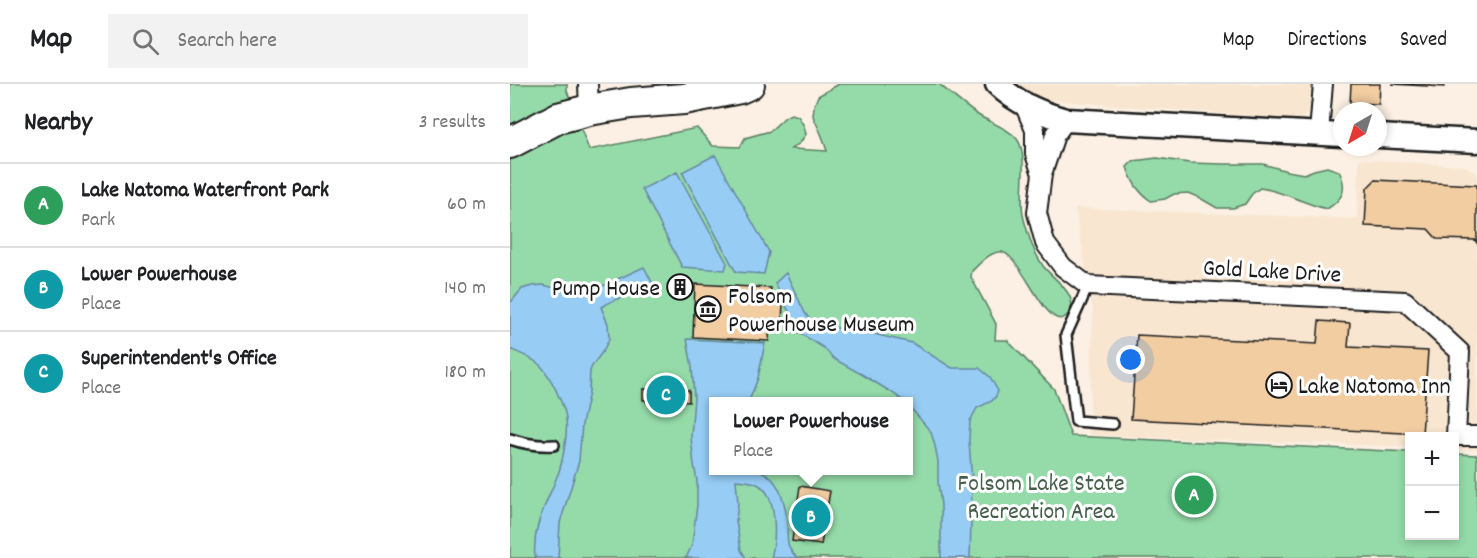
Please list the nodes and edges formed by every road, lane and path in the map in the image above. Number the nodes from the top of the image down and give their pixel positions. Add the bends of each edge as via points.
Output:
1 (749, 84) edge
2 (997, 84) edge
3 (1323, 84) edge
4 (588, 97) edge
5 (1024, 104) junction
6 (1066, 120) junction
7 (1320, 134) junction
8 (1333, 135) edge
9 (1387, 136) edge
10 (1477, 141) edge
11 (510, 143) edge
12 (1042, 174) junction
13 (1088, 286) junction
14 (1113, 424) dead end
15 (1477, 436) edge
16 (510, 439) edge
17 (554, 445) dead end

1 - 4 main road via 684,99 631,103
2 - 5 street
3 - 7 street
4 - 11 main road
5 - 6 street
5 - 12 street via 1035,130 1035,154
6 - 7 street
6 - 12 street via 1055,135
7 - 8 street
9 - 10 street
12 - 13 street via 1037,213 1045,243 1063,267
13 - 14 lane via 1066,335 1077,421
13 - 15 street, Gold Lake Drive via 1405,301 1460,352 1456,436
16 - 17 lane

